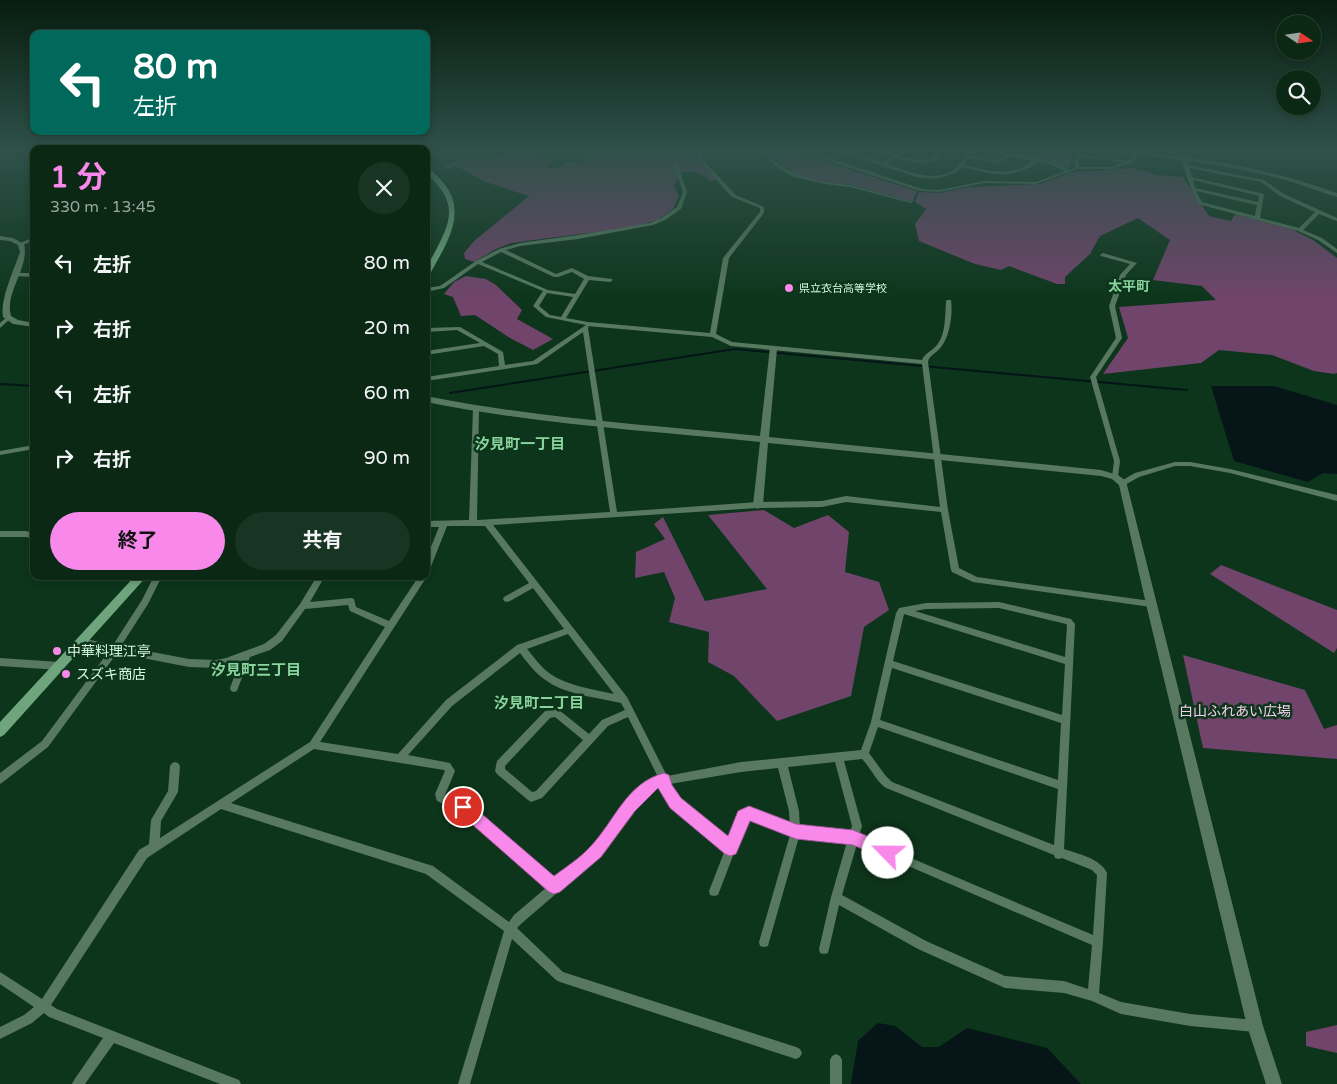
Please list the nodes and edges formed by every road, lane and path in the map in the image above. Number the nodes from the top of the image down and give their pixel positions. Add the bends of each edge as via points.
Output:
1 (451, 201) edge
2 (681, 201) edge
3 (747, 201) edge
4 (906, 201) edge
5 (1199, 201) edge
6 (1244, 201) edge
7 (1260, 201) edge
8 (1295, 201) edge
9 (911, 202) dead end
10 (1259, 204) junction
11 (1319, 211) junction
12 (1257, 218) junction
13 (1337, 220) edge
14 (1300, 230) junction
15 (0, 238) edge
16 (30, 240) edge
17 (21, 244) junction
18 (1334, 246) edge
19 (501, 250) junction
20 (1337, 251) edge
21 (1103, 255) dead end
22 (430, 259) edge
23 (478, 262) junction
24 (16, 275) junction
25 (30, 275) edge
26 (587, 278) junction
27 (610, 280) dead end
28 (430, 289) edge
29 (546, 292) junction
30 (576, 296) junction
31 (949, 301) dead end
32 (8, 318) junction
33 (562, 319) junction
34 (30, 324) edge
35 (0, 326) edge
36 (587, 326) junction
37 (430, 330) edge
38 (712, 335) junction
39 (485, 344) junction
40 (773, 349) junction
41 (430, 352) edge
42 (925, 362) junction
43 (502, 367) junction
44 (430, 378) edge
45 (430, 400) edge
46 (476, 409) junction
47 (600, 425) junction
48 (763, 440) junction
49 (30, 447) edge
50 (0, 453) edge
51 (938, 458) junction
52 (1119, 480) junction
53 (1337, 498) edge
54 (758, 505) junction
55 (944, 510) junction
56 (614, 515) junction
57 (472, 523) junction
58 (430, 524) edge
59 (444, 524) junction
60 (487, 524) junction
61 (0, 534) edge
62 (30, 535) edge
63 (430, 559) edge
64 (138, 580) edge
65 (156, 580) edge
66 (319, 580) edge
67 (420, 580) edge
68 (534, 584) junction
69 (507, 599) dead end
70 (1151, 604) junction
71 (303, 606) junction
72 (902, 610) junction
73 (391, 626) junction
74 (570, 630) junction
75 (82, 642) junction
76 (520, 648) junction
77 (115, 649) junction
78 (246, 656) junction
79 (0, 662) edge
80 (1069, 662) junction
81 (889, 664) junction
82 (60, 666) junction
83 (234, 688) dead end
84 (624, 700) junction
85 (631, 712) junction
86 (1066, 720) junction
87 (875, 722) junction
88 (0, 731) edge
89 (589, 739) junction
90 (313, 745) junction
91 (864, 754) junction
92 (838, 756) junction
93 (400, 758) junction
94 (782, 763) junction
95 (175, 766) dead end
96 (0, 778) edge
97 (664, 780) junction
98 (1063, 786) junction
99 (220, 804) junction
100 (796, 832) junction
101 (853, 838) junction
102 (154, 847) junction
103 (730, 848) junction
104 (1059, 854) junction
105 (554, 886) junction
106 (714, 891) dead end
107 (836, 897) junction
108 (510, 929) junction
109 (764, 942) dead end
110 (1098, 942) junction
111 (824, 949) dead end
112 (0, 978) edge
113 (1093, 996) junction
114 (44, 1006) junction
115 (1255, 1026) junction
116 (0, 1033) edge
117 (112, 1036) junction
118 (796, 1053) dead end
119 (836, 1060) dead end
120 (230, 1083) edge
121 (78, 1084) edge
122 (464, 1084) edge
123 (836, 1084) edge
124 (1274, 1084) edge

1 - 22 main road via 454,211 452,222
2 - 19 street via 678,208 651,224 520,244
3 - 38 street via 762,207 762,212 726,258
4 - 9 street
5 - 12 street
6 - 10 street
7 - 10 street
8 - 11 street
10 - 12 street
11 - 13 street
11 - 14 street
12 - 14 street
14 - 18 street
15 - 17 street
16 - 17 street
17 - 24 street via 23,252
18 - 20 street
19 - 23 street
19 - 26 street via 556,276 572,270
21 - 52 street via 1134,263 1123,275 1112,306 1119,338 1093,377 1117,460
23 - 28 street via 442,287
23 - 29 street
24 - 25 street
24 - 32 street via 6,302
26 - 27 street
26 - 30 street
29 - 30 street
29 - 33 street via 536,307 548,316
30 - 33 street
31 - 42 street via 944,341 926,357
32 - 34 street
32 - 35 street
33 - 36 street
36 - 38 street
36 - 43 street via 535,363
36 - 47 street
37 - 39 street via 454,327
38 - 40 street via 731,344
39 - 41 street
39 - 43 street via 501,354
40 - 42 street
40 - 48 street
42 - 51 street
43 - 44 street
45 - 46 street
46 - 47 street
46 - 57 street
47 - 48 street
47 - 56 street
48 - 51 street
48 - 54 street
49 - 50 street
51 - 52 street via 1101,473
51 - 55 street
52 - 53 street via 1175,464 1190,464
52 - 70 street
54 - 55 street via 822,504 855,499
54 - 56 street
55 - 70 street via 955,570 976,580
56 - 60 street
57 - 59 street
57 - 60 street
58 - 59 street
59 - 63 street
60 - 68 street
61 - 62 street
64 - 75 main road
65 - 77 street
66 - 71 street
67 - 73 street
68 - 69 street
68 - 74 street
70 - 115 street
71 - 73 street via 351,601 353,609
71 - 78 street via 274,643
72 - 80 street
72 - 80 street via 926,606 999,605 1068,621 1071,624
72 - 81 street
73 - 90 street
74 - 76 street
74 - 84 street
75 - 77 street
75 - 82 main road
76 - 84 street via 554,680
76 - 93 street via 449,703
77 - 78 street via 189,663 216,664
77 - 96 street via 45,744
78 - 83 street
79 - 82 street
80 - 86 street
81 - 86 street
81 - 87 street
82 - 88 main road
84 - 85 street
85 - 89 street via 605,723
85 - 97 street
86 - 98 street
87 - 91 street
87 - 98 street
89 - 89 street via 539,795 531,797 500,771 500,764 548,714 556,713
90 - 93 street
90 - 99 street
91 - 92 street
91 - 104 street via 889,785
92 - 94 street
92 - 101 street via 857,822
93 - 105 street via 447,766 450,772 440,798 463,807
94 - 97 street
94 - 100 street
95 - 102 street via 173,792 156,820
97 - 103 street via 665,788 675,803
97 - 105 street via 652,783 629,805 596,852
98 - 104 street
99 - 102 street
99 - 108 street via 418,865
100 - 101 street
100 - 103 street via 749,814 743,816
100 - 109 street
101 - 107 street
101 - 110 street
102 - 114 street via 143,854
103 - 106 street
104 - 110 street via 1095,866 1102,872
105 - 108 street
107 - 111 street
107 - 113 street via 922,945 1005,982 1064,987
108 - 118 street via 560,976
108 - 122 street
110 - 113 street
112 - 114 street
113 - 115 street via 1122,1008 1190,1020
114 - 116 street via 28,1019
114 - 117 street via 53,1013
115 - 124 street
117 - 120 street
117 - 121 street
119 - 123 street

